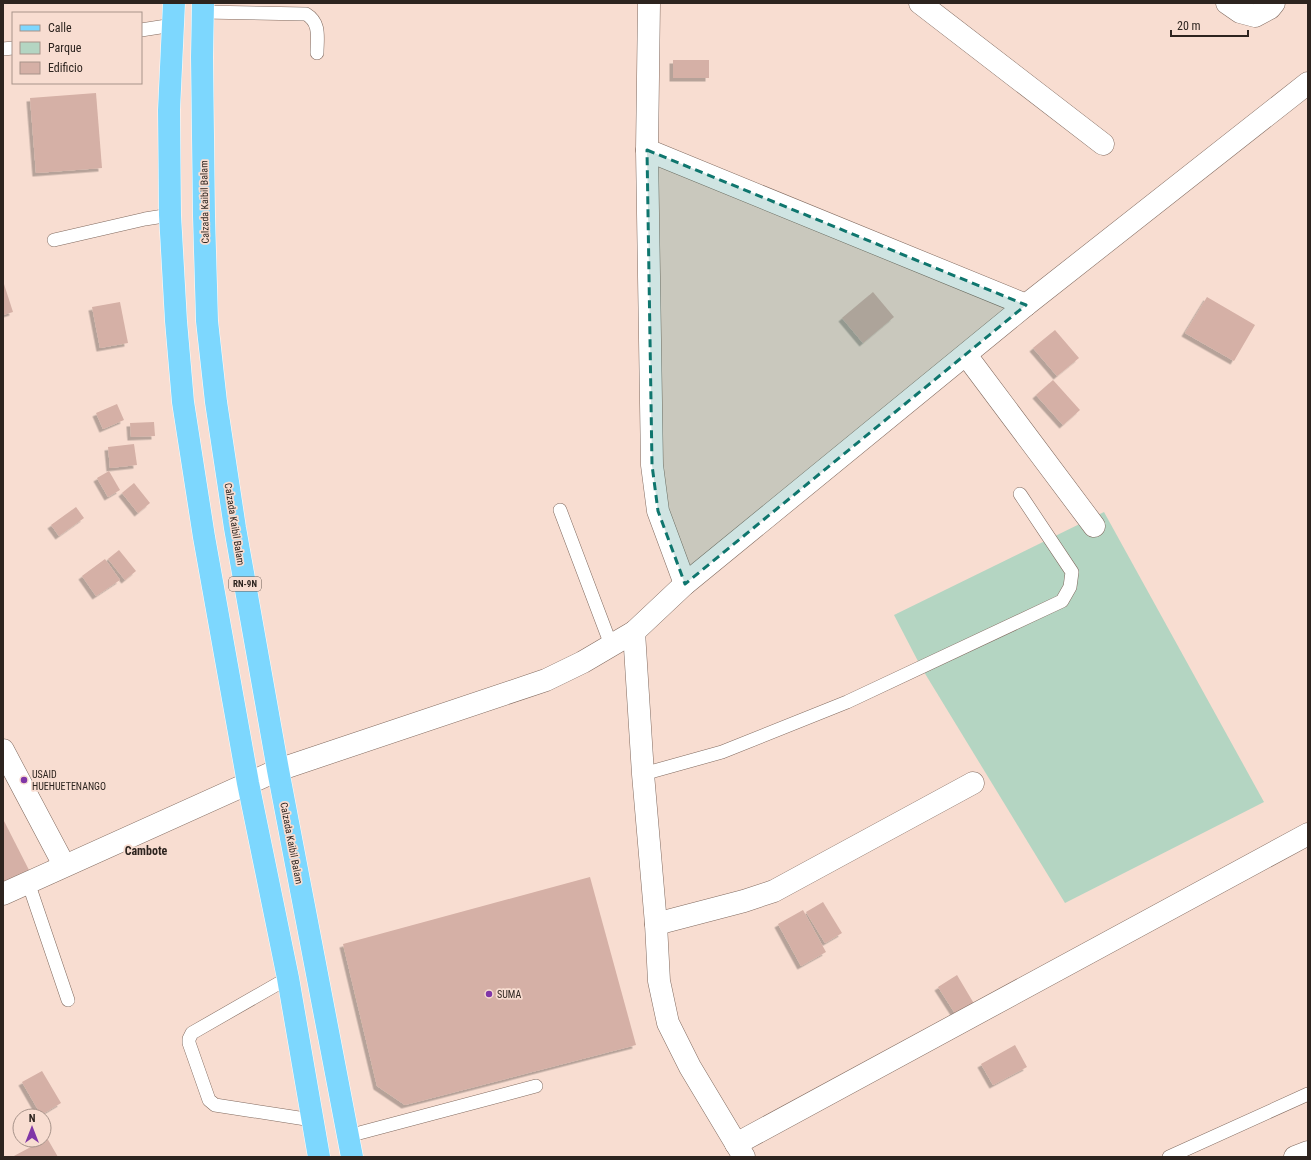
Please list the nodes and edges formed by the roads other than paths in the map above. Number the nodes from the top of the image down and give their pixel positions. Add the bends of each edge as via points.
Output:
1 (174, 3) edge
2 (649, 3) edge
3 (920, 3) edge
4 (1227, 3) edge
5 (1274, 3) edge
6 (203, 7) edge
7 (173, 25) junction
8 (142, 30) edge
9 (317, 53) dead end
10 (1304, 93) edge
11 (1103, 144) dead end
12 (647, 150) junction
13 (170, 215) junction
14 (54, 240) dead end
15 (1026, 305) junction
16 (966, 355) junction
17 (1020, 494) dead end
18 (560, 510) dead end
19 (1094, 526) dead end
20 (685, 584) junction
21 (634, 632) junction
22 (611, 645) junction
23 (3, 750) edge
24 (278, 770) junction
25 (643, 774) junction
26 (248, 783) junction
27 (973, 783) dead end
28 (1308, 834) edge
29 (64, 865) junction
30 (28, 882) junction
31 (3, 894) edge
32 (656, 924) junction
33 (288, 978) junction
34 (68, 1000) dead end
35 (536, 1086) dead end
36 (1308, 1094) edge
37 (312, 1120) junction
38 (348, 1136) junction
39 (740, 1150) edge
40 (1308, 1152) edge
41 (319, 1157) edge
42 (352, 1157) edge
43 (1170, 1157) edge
44 (1295, 1157) edge

1 - 7 main road
2 - 12 street
3 - 11 street
4 - 5 street via 1240,12 1254,16 1270,8
6 - 9 lane via 306,14 312,17 317,25
6 - 24 main road, Calzada Kaibil Balam / RN-9N via 204,208 208,321 216,402 235,528
7 - 8 lane
7 - 13 main road via 169,110
10 - 15 street
12 - 15 street
12 - 20 street via 652,465 658,511
13 - 14 lane
13 - 26 main road via 183,402 205,544
15 - 16 street
16 - 19 street
16 - 20 street
17 - 25 lane via 1072,572 1070,587 1062,601 847,702 722,752
18 - 22 lane
20 - 21 street
21 - 22 street
21 - 25 street
22 - 24 street via 546,680
23 - 29 street
24 - 26 street
24 - 38 main road, Calzada Kaibil Balam / RN-9N
25 - 32 street
26 - 29 street
26 - 33 main road
27 - 32 street via 774,891
28 - 39 street
29 - 30 street
30 - 31 street
30 - 34 lane
32 - 39 street via 659,981 668,1023 690,1067
33 - 37 main road
33 - 37 lane via 192,1033 189,1043 209,1100 215,1105
35 - 38 lane
36 - 43 lane
37 - 41 main road
38 - 42 main road, Calzada Kaibil Balam / RN-9N
40 - 44 street

